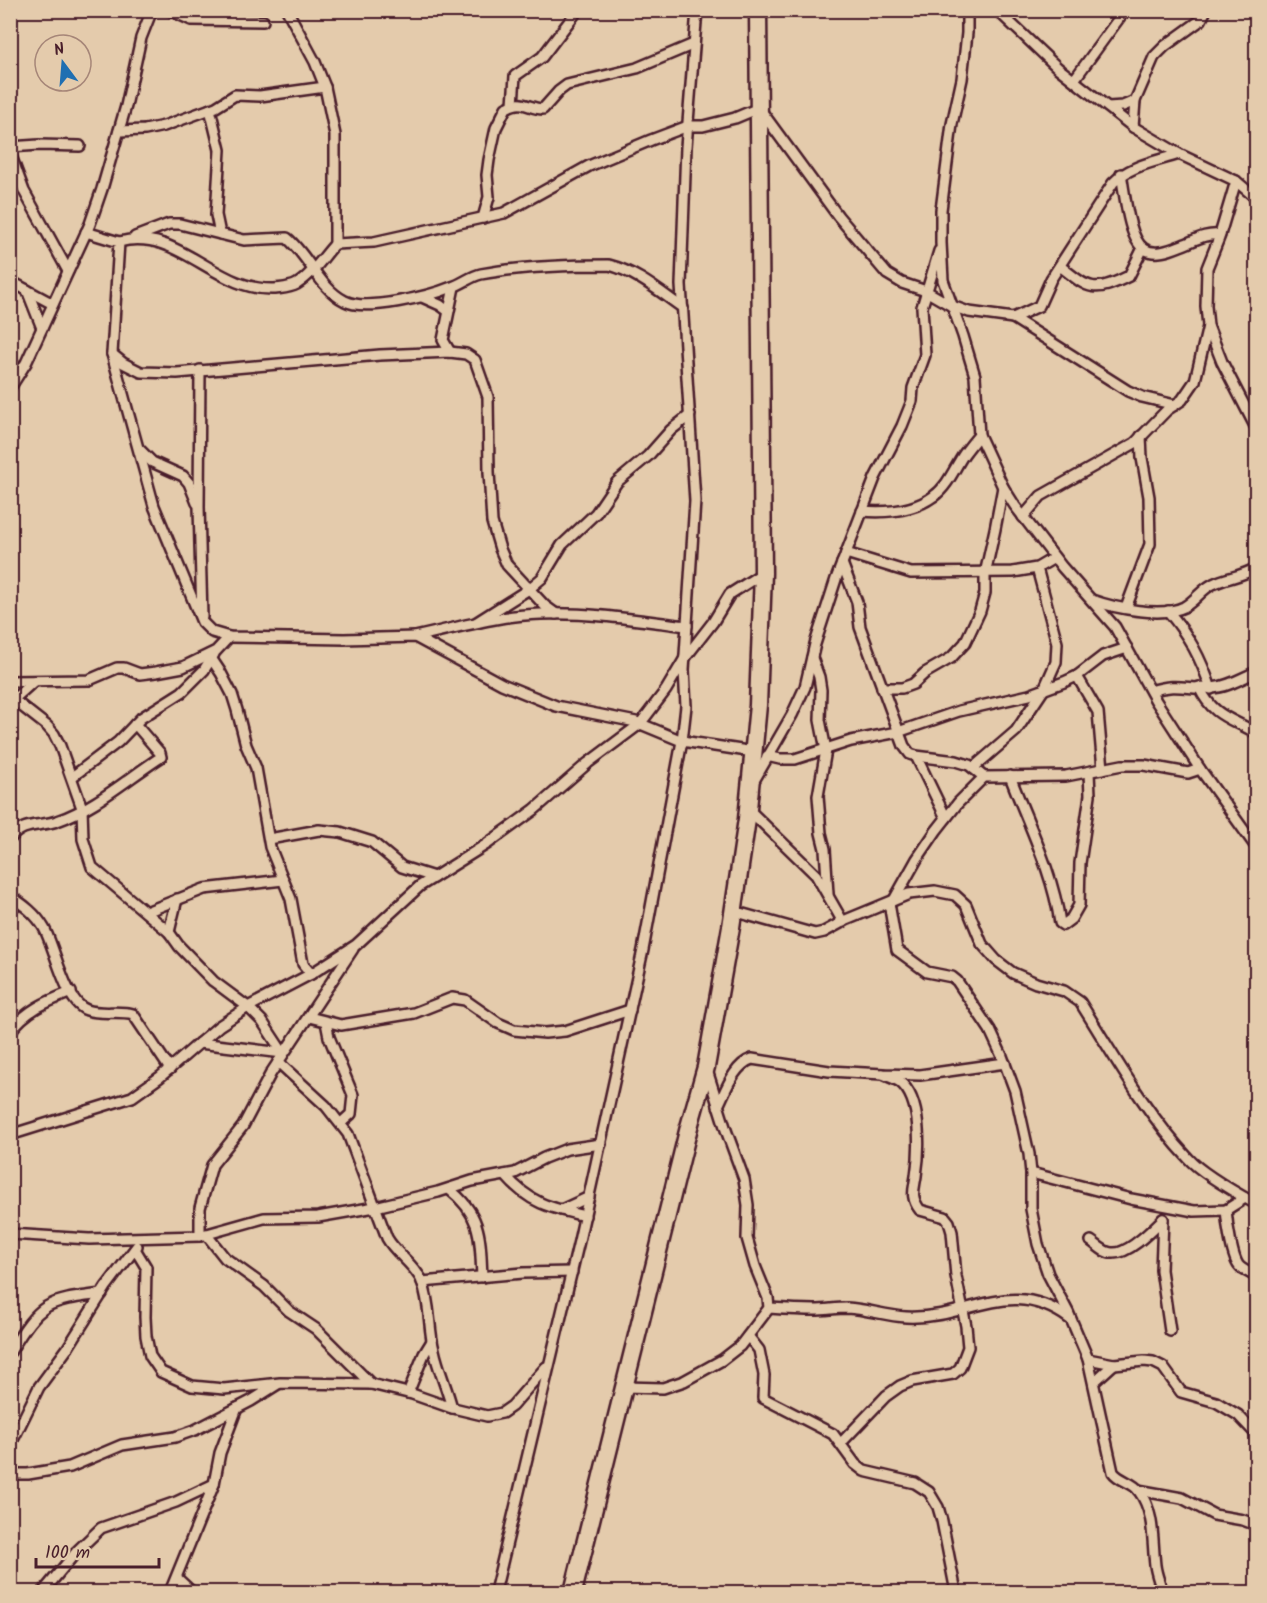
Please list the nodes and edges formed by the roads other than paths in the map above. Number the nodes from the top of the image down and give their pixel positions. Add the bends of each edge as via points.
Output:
1 (152, 10) edge
2 (169, 10) edge
3 (287, 10) edge
4 (578, 10) edge
5 (697, 10) edge
6 (758, 10) edge
7 (967, 10) edge
8 (1125, 10) edge
9 (1206, 10) edge
10 (1003, 13) edge
11 (263, 21) dead end
12 (694, 44) junction
13 (1074, 80) junction
14 (325, 87) junction
15 (1135, 101) junction
16 (513, 104) junction
17 (1108, 107) junction
18 (759, 108) junction
19 (210, 109) junction
20 (688, 126) junction
21 (1133, 127) junction
22 (118, 131) junction
23 (80, 146) dead end
24 (10, 147) edge
25 (10, 153) edge
26 (1179, 154) junction
27 (1121, 174) junction
28 (1236, 180) junction
29 (1257, 198) edge
30 (483, 218) junction
31 (86, 232) junction
32 (220, 234) junction
33 (1220, 235) junction
34 (133, 238) junction
35 (119, 242) junction
36 (941, 243) junction
37 (335, 244) junction
38 (1143, 249) junction
39 (1060, 266) junction
40 (313, 270) junction
41 (68, 271) junction
42 (10, 281) edge
43 (454, 287) junction
44 (27, 290) junction
45 (926, 291) junction
46 (422, 297) junction
47 (53, 304) junction
48 (952, 306) junction
49 (683, 308) junction
50 (448, 311) junction
51 (1012, 318) junction
52 (1208, 326) junction
53 (42, 328) junction
54 (450, 352) junction
55 (112, 354) junction
56 (200, 370) junction
57 (10, 388) edge
58 (1175, 405) junction
59 (690, 415) junction
60 (1257, 428) edge
61 (979, 435) junction
62 (1141, 436) junction
63 (138, 448) junction
64 (1003, 487) junction
65 (1015, 506) junction
66 (199, 507) junction
67 (999, 509) junction
68 (862, 511) junction
69 (1023, 517) junction
70 (844, 558) junction
71 (1054, 558) junction
72 (1037, 568) junction
73 (1257, 568) edge
74 (763, 573) junction
75 (985, 574) junction
76 (529, 589) junction
77 (1090, 599) junction
78 (1126, 608) junction
79 (1168, 611) junction
80 (556, 614) junction
81 (202, 622) junction
82 (477, 622) junction
83 (687, 626) junction
84 (229, 637) junction
85 (415, 637) junction
86 (1127, 648) junction
87 (212, 655) junction
88 (685, 658) junction
89 (812, 658) junction
90 (1257, 672) edge
91 (1077, 676) junction
92 (10, 681) edge
93 (34, 681) junction
94 (1199, 687) junction
95 (882, 688) junction
96 (1211, 688) junction
97 (1044, 689) junction
98 (1151, 691) junction
99 (12, 698) edge
100 (135, 724) junction
101 (640, 724) junction
102 (898, 732) junction
103 (1257, 733) edge
104 (682, 741) junction
105 (826, 750) junction
106 (761, 754) junction
107 (916, 756) junction
108 (973, 768) junction
109 (1103, 769) junction
110 (1200, 770) junction
111 (1089, 772) junction
112 (1010, 776) junction
113 (72, 777) junction
114 (984, 777) junction
115 (82, 808) junction
116 (748, 809) junction
117 (946, 818) junction
118 (10, 839) edge
119 (269, 839) junction
120 (1257, 847) edge
121 (434, 877) junction
122 (283, 880) junction
123 (828, 894) junction
124 (10, 896) edge
125 (177, 899) junction
126 (892, 902) junction
127 (733, 911) junction
128 (146, 912) junction
129 (843, 922) junction
130 (169, 932) junction
131 (356, 945) junction
132 (311, 974) junction
133 (71, 992) junction
134 (248, 1007) junction
135 (630, 1010) junction
136 (309, 1017) junction
137 (326, 1022) junction
138 (10, 1032) edge
139 (199, 1043) junction
140 (280, 1058) junction
141 (1005, 1063) junction
142 (706, 1067) junction
143 (170, 1069) junction
144 (884, 1074) junction
145 (718, 1106) junction
146 (341, 1123) junction
147 (10, 1135) edge
148 (601, 1144) junction
149 (1032, 1173) junction
150 (505, 1175) junction
151 (449, 1189) junction
152 (589, 1197) junction
153 (1245, 1197) junction
154 (1257, 1204) edge
155 (1161, 1206) junction
156 (375, 1207) junction
157 (1176, 1208) junction
158 (561, 1210) junction
159 (1226, 1210) junction
160 (585, 1216) junction
161 (1164, 1218) junction
162 (10, 1234) edge
163 (203, 1235) junction
164 (144, 1237) junction
165 (1091, 1240) dead end
166 (135, 1249) junction
167 (572, 1272) junction
168 (482, 1277) junction
169 (1257, 1277) edge
170 (422, 1282) junction
171 (102, 1294) junction
172 (769, 1308) junction
173 (963, 1309) junction
174 (1072, 1320) junction
175 (1170, 1331) dead end
176 (748, 1336) junction
177 (432, 1341) junction
178 (10, 1352) edge
179 (1088, 1359) junction
180 (550, 1362) junction
181 (1114, 1364) junction
182 (1094, 1382) junction
183 (280, 1383) junction
184 (371, 1384) junction
185 (624, 1387) junction
186 (408, 1393) junction
187 (237, 1408) junction
188 (452, 1408) junction
189 (1257, 1434) edge
190 (841, 1443) junction
191 (10, 1446) edge
192 (10, 1474) edge
193 (214, 1484) junction
194 (1138, 1490) junction
195 (1257, 1525) edge
196 (177, 1578) junction
197 (43, 1593) edge
198 (170, 1593) edge
199 (192, 1593) edge
200 (495, 1593) edge
201 (573, 1593) edge
202 (956, 1593) edge
203 (1162, 1593) edge

1 - 22 street via 141,38
2 - 11 street via 191,20
3 - 14 street
4 - 16 street via 542,57 515,76
5 - 12 street
6 - 18 highway
7 - 36 street via 962,79 941,210
8 - 13 street
9 - 15 street via 1201,20 1154,57
10 - 13 street
12 - 16 street via 637,68 567,85 543,109 520,102
12 - 20 street
13 - 17 street
14 - 19 street via 260,96 235,94
14 - 37 street via 335,135
15 - 17 street
15 - 21 street
16 - 30 street via 506,108 496,128
17 - 21 street
18 - 20 street via 735,118
18 - 45 street via 838,216 887,274
18 - 74 highway
19 - 22 street via 164,126
19 - 32 street via 220,150 216,215
20 - 30 street via 589,166 504,213
20 - 49 street
21 - 26 street
22 - 31 street
23 - 24 street
25 - 41 street via 24,191
26 - 27 street
26 - 28 street
27 - 38 street via 1131,225
27 - 39 street
28 - 29 street
28 - 33 street
30 - 37 street via 374,242
31 - 35 street
31 - 41 street
32 - 34 street via 169,224
32 - 40 street via 258,241 286,238
33 - 38 street via 1208,234 1160,252
33 - 52 street via 1207,268
34 - 35 street
34 - 40 street via 186,253 229,280 258,290 295,286
35 - 55 street
36 - 45 street
36 - 48 street via 943,280
37 - 40 street
38 - 39 street via 1129,276 1093,288
39 - 51 street via 1039,306
40 - 46 street via 338,296 352,304 366,306
41 - 47 street
42 - 44 street
43 - 46 street
43 - 49 street via 487,273 609,265 642,279
43 - 50 street
44 - 47 street
44 - 53 street
45 - 48 street
45 - 68 street via 922,307 925,355 912,401
46 - 50 street
47 - 53 street
48 - 51 street
48 - 61 street via 975,376
49 - 59 street
50 - 54 street via 443,340
51 - 58 street via 1128,391
52 - 58 street via 1195,381
52 - 60 street
53 - 57 street
54 - 56 street
54 - 76 street via 475,360 484,383 488,397 492,522 507,565
55 - 56 street via 141,372
55 - 63 street
56 - 66 street
58 - 62 street
59 - 76 street via 617,482 596,513 562,545 542,578
59 - 83 street via 695,501
61 - 64 street
61 - 68 street via 935,495 894,511
62 - 69 street via 1086,473 1041,496
62 - 78 street via 1150,544
63 - 66 street via 152,462 183,476
63 - 81 street via 154,506
64 - 65 street
64 - 67 street
65 - 67 street
65 - 69 street
66 - 81 street
67 - 75 street
68 - 70 street
69 - 71 street
70 - 75 street via 911,573
70 - 89 street
70 - 95 street via 860,627
71 - 72 street
71 - 77 street
72 - 75 street
72 - 97 street via 1057,643 1056,662
73 - 79 street via 1244,576 1214,583 1191,603
74 - 88 street via 730,594
74 - 106 highway via 758,705
75 - 95 street via 980,611 958,652 913,684
76 - 80 street
76 - 82 street
77 - 78 street
77 - 86 street via 1115,627
78 - 79 street
79 - 96 street via 1187,634
80 - 82 street
80 - 83 street
81 - 84 street via 212,632
82 - 85 street
83 - 88 street
84 - 85 street
84 - 87 street
85 - 101 street via 502,684 556,706
86 - 91 street via 1103,656
86 - 98 street
87 - 93 street via 183,667 146,674 117,668 89,680
87 - 100 street via 204,670 182,692
87 - 119 street via 235,702 256,768
88 - 101 street
88 - 104 street
89 - 105 street via 821,690 820,720
89 - 106 street via 792,715
90 - 96 street via 1232,684
91 - 97 street
91 - 109 street via 1098,712
92 - 93 street
93 - 99 street
94 - 96 street
94 - 98 street
94 - 103 street via 1213,709
95 - 102 street
97 - 102 street via 939,716
97 - 108 street via 1016,731
98 - 110 street
99 - 113 street via 54,734
100 - 113 street
100 - 115 street via 161,758
101 - 104 street
101 - 121 street via 534,810
102 - 105 street
102 - 107 street via 904,746
104 - 106 street
104 - 135 street
105 - 106 street via 795,759
105 - 123 street via 818,802
106 - 116 highway
107 - 108 street via 956,761
107 - 117 street
108 - 114 street
109 - 110 street via 1133,765 1188,773
109 - 111 street
110 - 120 street
111 - 112 street
111 - 112 street via 1079,905 1063,925 1042,855
112 - 114 street
113 - 115 street
114 - 117 street
115 - 118 street via 57,821 21,828
115 - 128 street via 83,839 92,867
116 - 123 street via 816,875
116 - 127 highway
117 - 126 street
119 - 121 street via 319,830 340,832 372,842 402,867
119 - 122 street
121 - 131 street
122 - 125 street via 204,889
122 - 132 street via 291,899 303,964
123 - 129 street
124 - 133 street via 34,915 45,930
125 - 128 street
125 - 130 street
126 - 129 street
126 - 141 street via 897,950 927,972 957,981 990,1030
126 - 153 street via 909,894 935,891 955,895 966,905 982,944 996,960 1013,973 1064,991 1080,1002 1158,1121 1189,1160
127 - 129 street via 815,934
127 - 142 highway
128 - 130 street
130 - 134 street via 213,981
131 - 132 street
131 - 136 street
132 - 134 street
133 - 138 street via 30,1011
133 - 143 street via 87,1010 133,1014
134 - 139 street
134 - 140 street via 262,1021
135 - 137 street via 565,1031 546,1033 514,1030 465,1000 452,998 414,1013 341,1025
135 - 148 street
136 - 137 street
136 - 140 street
137 - 146 street via 353,1095 351,1114
139 - 140 street
139 - 143 street
140 - 146 street
140 - 163 street via 243,1126 212,1165 200,1208
141 - 144 street via 920,1075
141 - 149 street via 1015,1091
142 - 145 street
142 - 185 highway
143 - 147 street via 132,1097
144 - 145 street via 829,1071 752,1059 742,1064
144 - 173 street via 901,1083 915,1108 918,1151 912,1196 920,1210 945,1217 949,1222
145 - 172 street via 744,1179 747,1238
146 - 156 street
148 - 150 street via 567,1149
148 - 152 street
149 - 155 street
149 - 174 street via 1031,1209 1041,1257
150 - 151 street
150 - 158 street via 529,1198
151 - 156 street
151 - 168 street via 463,1200 476,1223
152 - 158 street
152 - 160 street
153 - 154 street
153 - 159 street
155 - 157 street
155 - 161 street
156 - 163 street via 318,1217 264,1218
156 - 170 street via 390,1244
157 - 159 street
157 - 161 street
158 - 160 street
159 - 169 street via 1239,1266
160 - 167 street
161 - 165 street via 1140,1241 1118,1253 1106,1252
161 - 175 street via 1161,1270
162 - 164 street via 89,1239
163 - 164 street
163 - 184 street via 225,1258 316,1329
164 - 166 street
166 - 171 street
166 - 183 street via 146,1267 146,1336 150,1356 161,1372 192,1386 224,1389
167 - 168 street
167 - 180 street
168 - 170 street
170 - 177 street
171 - 178 street via 61,1299 47,1305 26,1326
171 - 191 street via 39,1387
172 - 173 street via 847,1308 908,1317
172 - 176 street
173 - 174 street via 1025,1299 1058,1310
173 - 190 street via 968,1347 960,1368 953,1374 900,1386
174 - 179 street
176 - 185 street via 722,1360 684,1381 663,1388
176 - 190 street via 762,1361 763,1398 833,1434
177 - 186 street
177 - 188 street
179 - 181 street
179 - 182 street
180 - 188 street via 502,1413 487,1416
180 - 200 street
181 - 182 street
181 - 189 street via 1153,1362 1163,1367 1181,1392 1216,1402 1238,1415
182 - 194 street via 1113,1472
183 - 184 street
183 - 187 street
184 - 186 street
185 - 201 highway
186 - 188 street
187 - 192 street via 175,1437 122,1445 70,1467
187 - 193 street via 220,1453
190 - 202 street via 864,1471 915,1483 929,1492 942,1521
193 - 196 street
193 - 197 street via 101,1528
194 - 195 street via 1182,1498 1214,1515
194 - 203 street via 1149,1512
196 - 198 street
196 - 199 street

